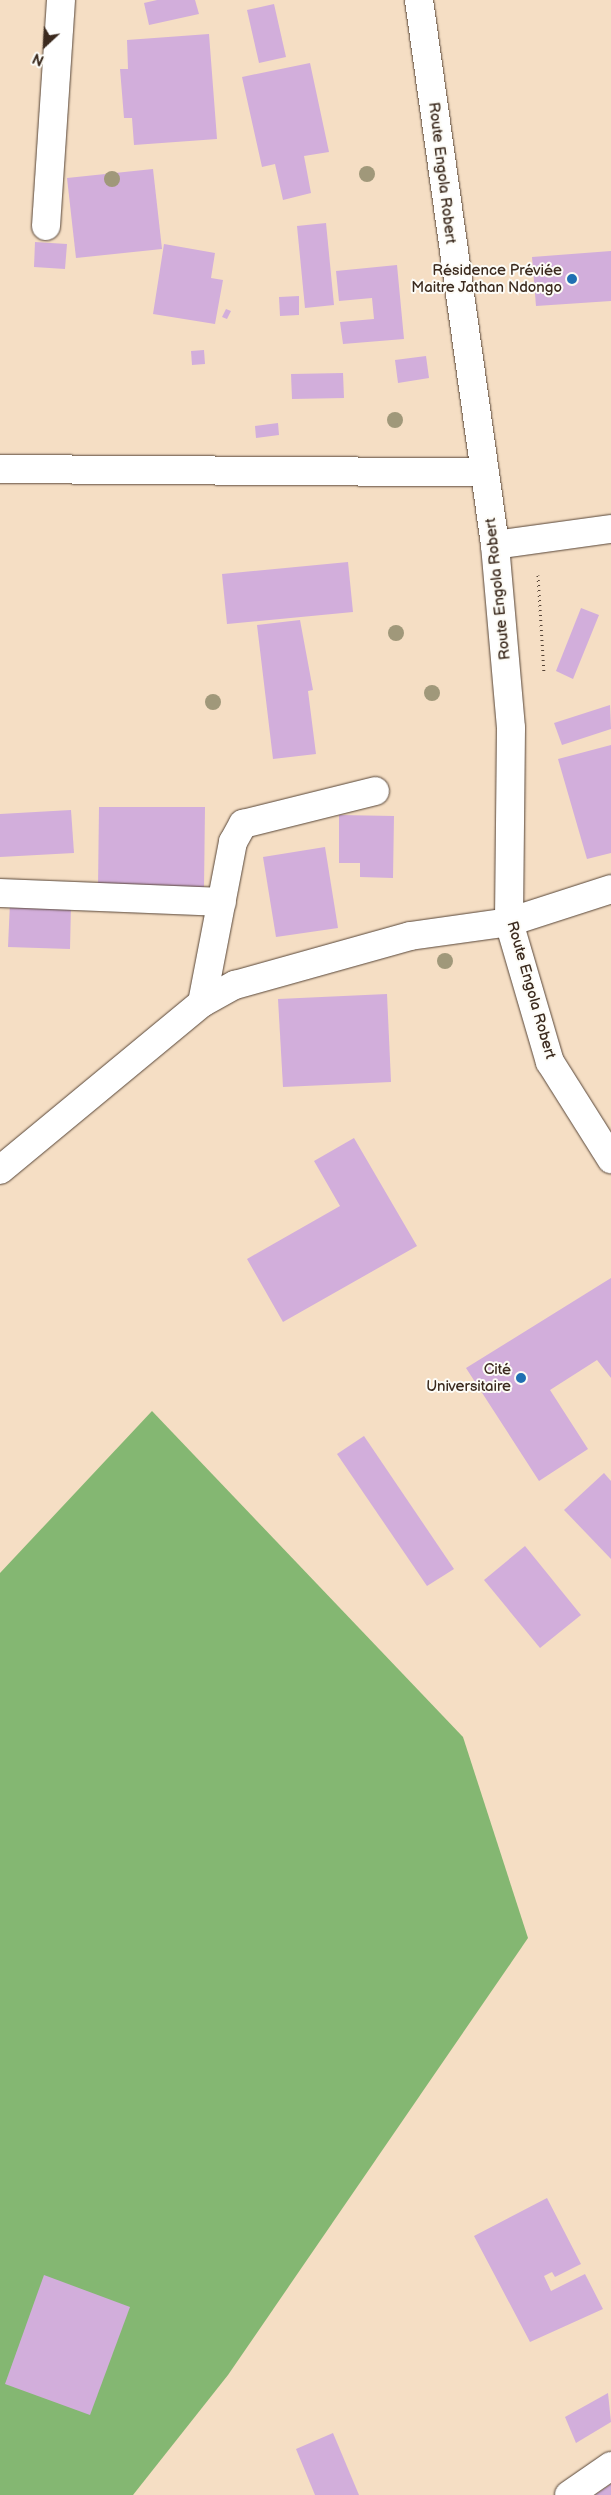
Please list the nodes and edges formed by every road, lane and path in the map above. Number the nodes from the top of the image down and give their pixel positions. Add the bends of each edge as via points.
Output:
1 (61, 0) edge
2 (419, 0) edge
3 (46, 226) dead end
4 (0, 469) edge
5 (485, 472) junction
6 (611, 529) edge
7 (534, 540) junction
8 (495, 545) junction
9 (544, 677) dead end
10 (375, 791) dead end
11 (611, 889) edge
12 (0, 893) edge
13 (222, 902) junction
14 (509, 922) junction
15 (202, 1003) junction
16 (611, 1159) edge
17 (0, 1170) edge
18 (611, 2466) edge
19 (569, 2495) edge

1 - 3 street
2 - 5 street, Route Engola Robert
4 - 5 street
5 - 8 street, Route Engola Robert
6 - 7 street
7 - 8 street
7 - 9 path
8 - 14 street, Route Engola Robert via 510,728
10 - 13 street via 243,824 233,842
11 - 14 street
12 - 13 street
13 - 15 street
14 - 15 street via 410,936 235,984
14 - 16 street, Route Engola Robert via 550,1062
15 - 17 street
18 - 19 street

